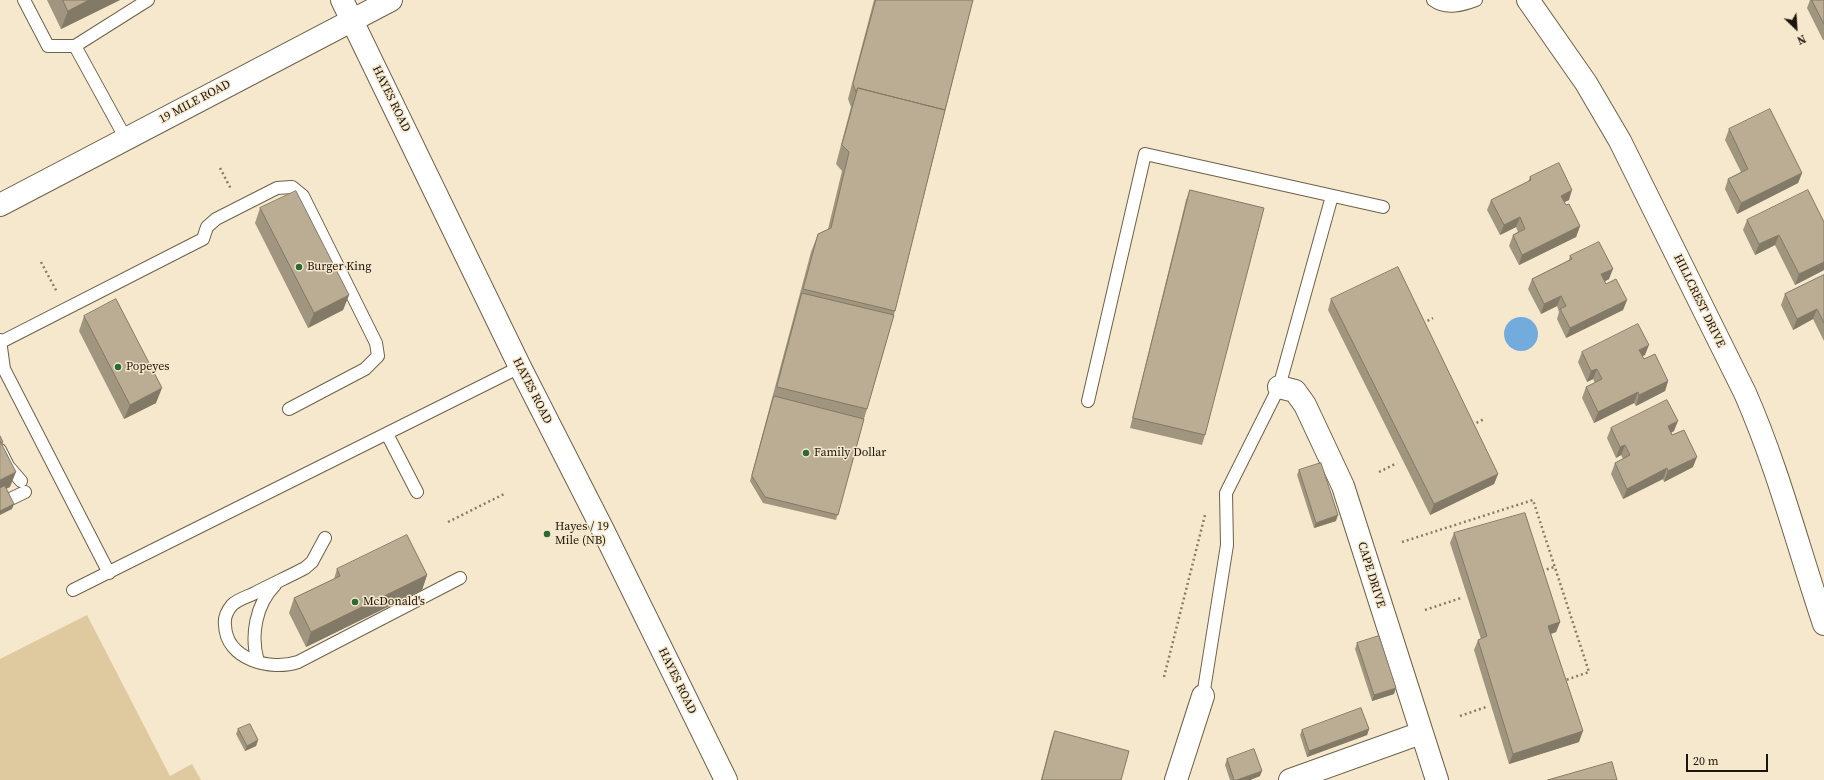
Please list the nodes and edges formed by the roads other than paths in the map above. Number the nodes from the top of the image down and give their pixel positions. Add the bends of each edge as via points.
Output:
1 (24, 0) edge
2 (148, 0) edge
3 (342, 0) edge
4 (391, 0) edge
5 (1433, 0) edge
6 (1476, 0) edge
7 (1528, 0) edge
8 (352, 20) junction
9 (74, 46) junction
10 (126, 139) junction
11 (1332, 196) junction
12 (0, 205) edge
13 (1383, 207) dead end
14 (1, 341) edge
15 (520, 368) junction
16 (1279, 387) junction
17 (1088, 401) dead end
18 (289, 409) dead end
19 (388, 434) junction
20 (0, 450) edge
21 (417, 492) dead end
22 (0, 504) edge
23 (326, 538) dead end
24 (109, 573) junction
25 (460, 578) dead end
26 (281, 580) junction
27 (73, 590) dead end
28 (1824, 624) edge
29 (258, 662) junction
30 (1204, 696) joint
31 (1421, 733) junction
32 (726, 780) edge
33 (1176, 780) edge
34 (1290, 780) edge
35 (1437, 780) edge

1 - 9 lane via 48,46
2 - 9 lane
3 - 8 street, HAYES ROAD
4 - 8 street, 19 MILE ROAD
5 - 6 lane via 1449,6
7 - 28 street, HILLCREST DRIVE via 1586,83 1620,141 1745,393 1777,472
8 - 10 street, 19 MILE ROAD
8 - 15 street, HAYES ROAD
9 - 10 lane
10 - 12 street, 19 MILE ROAD
11 - 13 lane
11 - 16 lane
11 - 17 lane via 1145,154
14 - 18 lane via 203,239 207,227 216,219 277,188 292,187 303,196 376,343 378,356 365,369
14 - 24 lane via 4,368
15 - 19 lane
15 - 32 street, HAYES ROAD
16 - 30 lane via 1226,494 1227,545
16 - 31 street, CAPE DRIVE via 1295,391 1305,405 1343,486
19 - 21 lane
19 - 24 lane
20 - 22 lane via 23,486
23 - 26 lane via 312,562
24 - 27 lane
25 - 29 lane via 298,662 273,666
26 - 29 lane via 267,593 258,617 253,642
26 - 29 lane via 232,605 224,620 226,636 235,650
30 - 33 street
31 - 34 street
31 - 35 street, CAPE DRIVE

